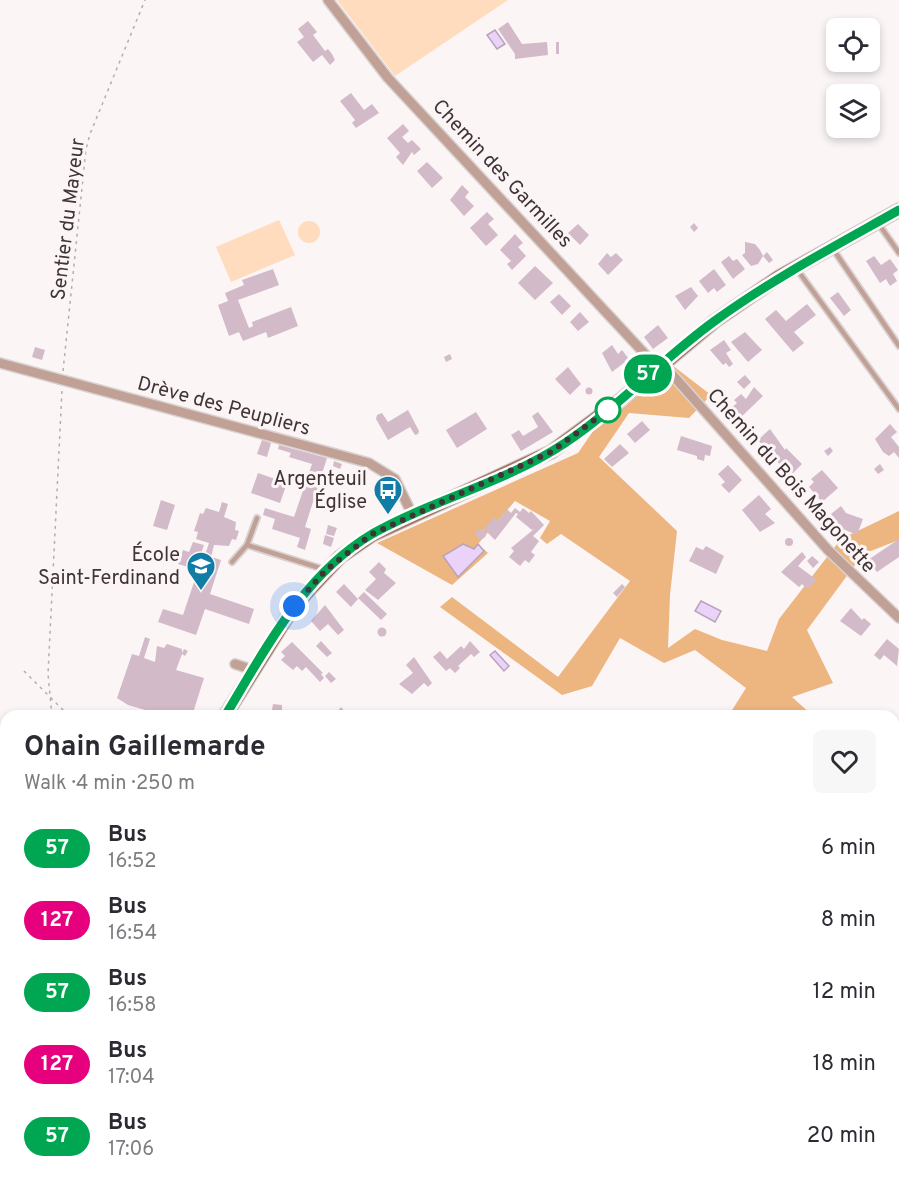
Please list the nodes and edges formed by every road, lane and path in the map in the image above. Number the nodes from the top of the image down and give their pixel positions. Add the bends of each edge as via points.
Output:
1 (145, 0) edge
2 (328, 0) edge
3 (899, 210) edge
4 (878, 222) junction
5 (831, 248) junction
6 (899, 253) edge
7 (796, 268) junction
8 (899, 346) edge
9 (0, 363) edge
10 (660, 365) junction
11 (14, 366) junction
12 (0, 370) edge
13 (62, 380) junction
14 (899, 409) edge
15 (413, 516) junction
16 (257, 518) dead end
17 (247, 545) junction
18 (232, 562) dead end
19 (326, 570) junction
20 (899, 618) edge
21 (235, 664) dead end
22 (253, 670) junction
23 (24, 671) dead end
24 (49, 696) junction
25 (50, 710) edge
26 (63, 710) edge
27 (229, 710) edge

1 - 13 path, Sentier du Mayeur via 86,149
2 - 10 street, Chemin des Garmilles via 388,78
3 - 4 main road
4 - 5 main road
4 - 6 lane
5 - 7 main road
5 - 8 lane
7 - 10 main road via 715,321
7 - 14 lane
9 - 11 street, Drève des Peupliers
10 - 15 main road via 551,452
10 - 20 street, Chemin du Bois Magonette via 828,550
11 - 12 street
11 - 13 street, Drève des Peupliers
13 - 15 street, Drève des Peupliers via 376,465 398,483
13 - 24 path, Sentier du Mayeur
15 - 19 main road via 372,534
16 - 17 lane
17 - 18 lane
17 - 19 lane
19 - 22 main road via 294,606
21 - 22 street
22 - 27 main road
23 - 24 path
24 - 25 path, Sentier du Mayeur
24 - 26 path

